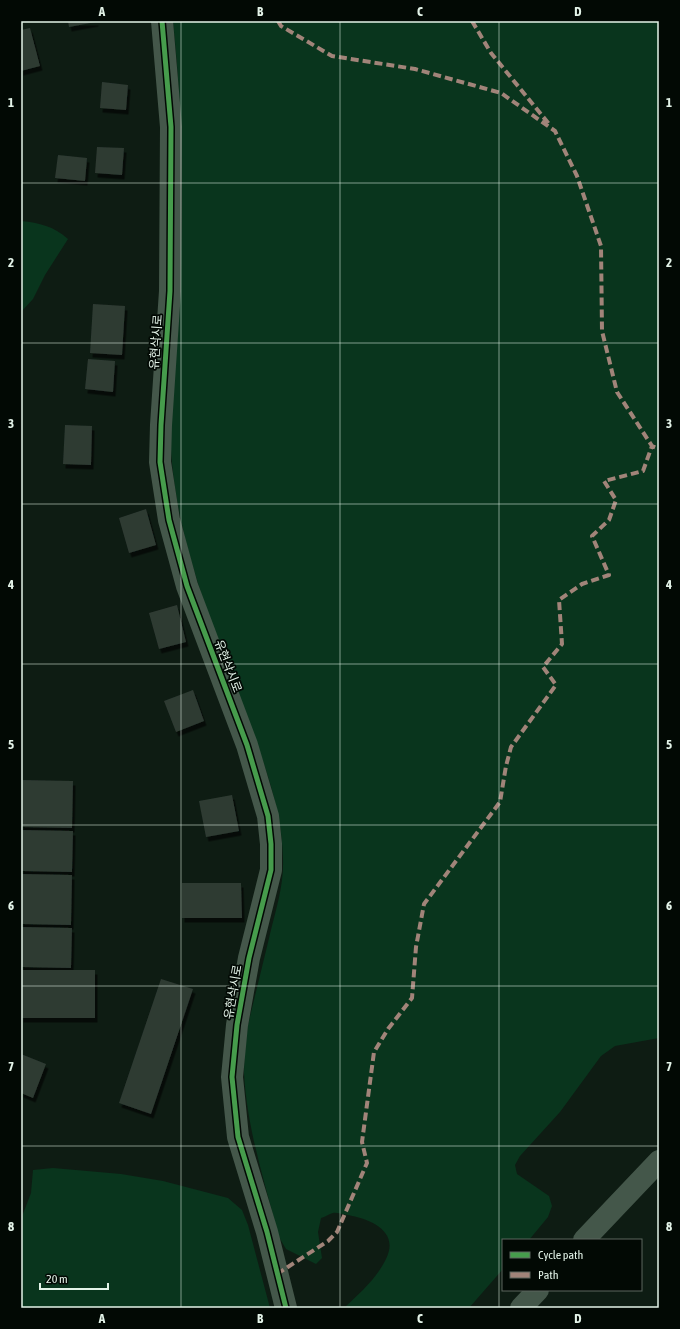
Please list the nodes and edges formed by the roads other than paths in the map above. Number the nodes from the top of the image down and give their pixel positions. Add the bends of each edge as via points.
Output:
1 (162, 21) edge
2 (659, 1161) edge
3 (585, 1239) edge
4 (537, 1291) edge
5 (286, 1308) edge
6 (521, 1308) edge

1 - 5 street, 유현삭시로 via 171,127 170,291 160,462 169,520 187,586 247,745 268,816 271,870 249,958 237,1025 232,1077 238,1137 267,1232
2 - 3 street
4 - 6 street

